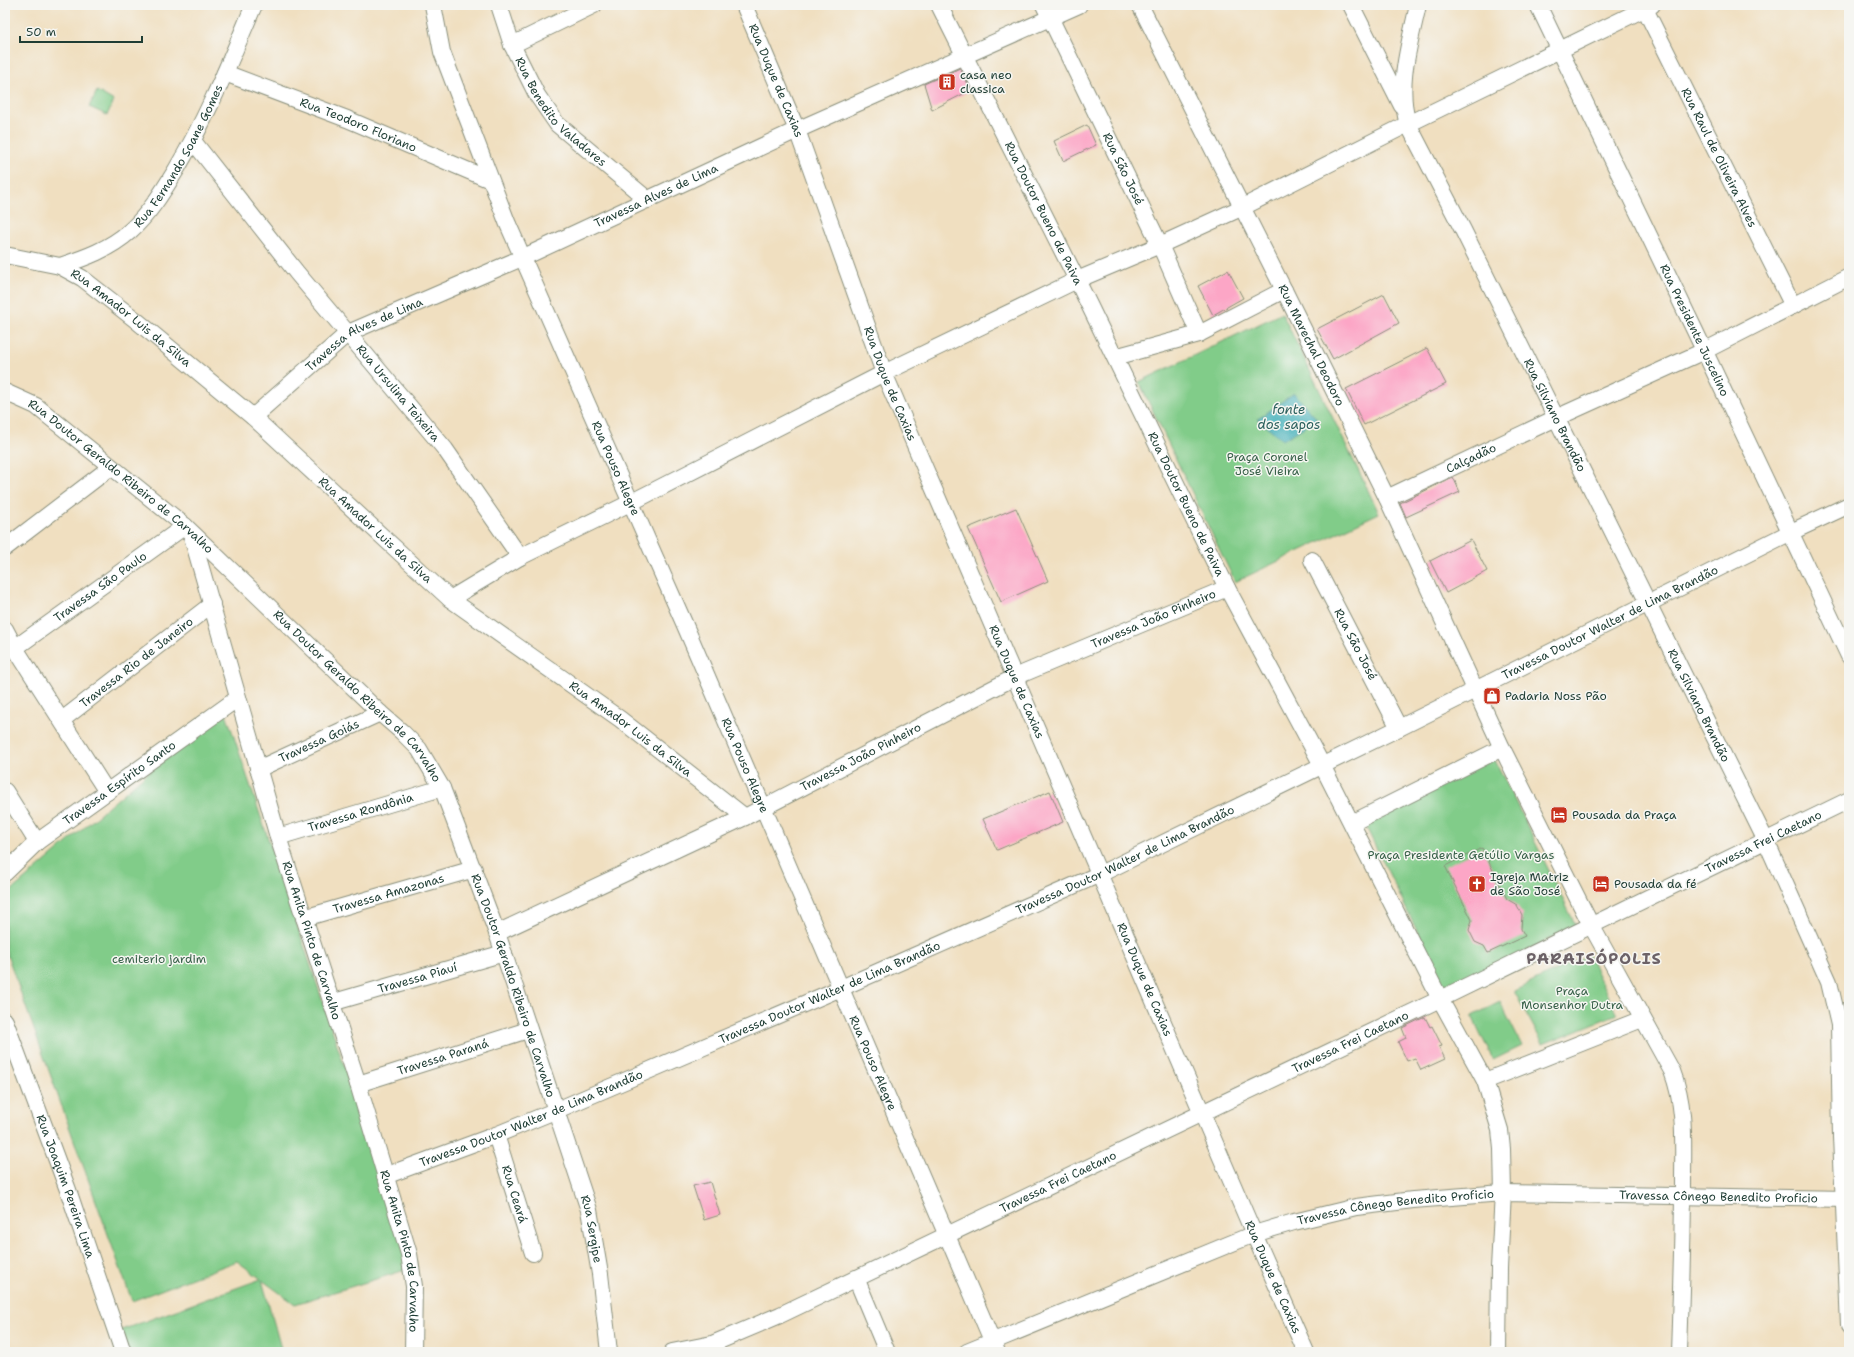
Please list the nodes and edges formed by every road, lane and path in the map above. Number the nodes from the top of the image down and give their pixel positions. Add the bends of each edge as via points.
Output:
1 (254, 5) edge
2 (433, 5) edge
3 (499, 5) edge
4 (594, 5) edge
5 (744, 5) edge
6 (940, 5) edge
7 (1079, 5) edge
8 (1140, 5) edge
9 (1351, 5) edge
10 (1418, 5) edge
11 (1538, 5) edge
12 (1649, 7) edge
13 (1047, 11) edge
14 (512, 45) junction
15 (1559, 51) junction
16 (964, 57) junction
17 (225, 73) junction
18 (1403, 107) junction
19 (1408, 124) junction
20 (797, 130) junction
21 (193, 141) junction
22 (490, 180) junction
23 (648, 200) junction
24 (1243, 207) junction
25 (1160, 245) junction
26 (5, 255) edge
27 (524, 257) junction
28 (60, 266) junction
29 (1849, 277) edge
30 (1077, 280) junction
31 (1284, 290) junction
32 (1793, 306) junction
33 (348, 334) junction
34 (1199, 334) junction
35 (1704, 351) junction
36 (1115, 357) junction
37 (884, 373) junction
38 (5, 392) edge
39 (253, 417) junction
40 (1556, 418) junction
41 (111, 467) junction
42 (1387, 498) junction
43 (630, 503) junction
44 (1849, 506) edge
45 (188, 529) junction
46 (1789, 533) junction
47 (5, 548) edge
48 (520, 557) junction
49 (1312, 560) dead end
50 (1227, 588) junction
51 (450, 599) junction
52 (212, 604) junction
53 (1647, 604) junction
54 (5, 629) edge
55 (15, 648) junction
56 (1849, 656) edge
57 (1015, 677) junction
58 (1475, 689) junction
59 (238, 698) junction
60 (380, 713) junction
61 (62, 720) junction
62 (1399, 728) junction
63 (1502, 748) junction
64 (1322, 765) junction
65 (258, 769) junction
66 (442, 788) junction
67 (5, 791) edge
68 (107, 792) junction
69 (1849, 800) edge
70 (762, 808) junction
71 (745, 817) junction
72 (1352, 823) junction
73 (278, 837) junction
74 (1766, 841) junction
75 (37, 842) junction
76 (474, 869) junction
77 (5, 873) edge
78 (1100, 874) junction
79 (304, 918) junction
80 (1591, 925) junction
81 (497, 933) junction
82 (504, 953) junction
83 (841, 988) junction
84 (1440, 1000) junction
85 (331, 1003) junction
86 (1642, 1019) junction
87 (5, 1021) edge
88 (528, 1030) junction
89 (1485, 1081) junction
90 (358, 1084) junction
91 (557, 1110) junction
92 (1202, 1114) junction
93 (1845, 1134) edge
94 (496, 1135) junction
95 (385, 1176) junction
96 (1503, 1193) junction
97 (1683, 1196) junction
98 (1846, 1198) edge
99 (1254, 1234) junction
100 (948, 1235) junction
101 (533, 1253) dead end
102 (856, 1278) junction
103 (1849, 1325) edge
104 (995, 1347) edge
105 (712, 1348) edge
106 (123, 1352) edge
107 (413, 1352) edge
108 (609, 1352) edge
109 (672, 1352) edge
110 (887, 1352) edge
111 (967, 1352) edge
112 (1306, 1352) edge
113 (1498, 1352) edge
114 (1679, 1352) edge

1 - 17 street, Rua Fernando Soane Gomes
2 - 22 street, Rua Pouso Alegre via 442,52
3 - 14 street, Rua Benedito Valadares
4 - 14 street
5 - 20 street, Rua Duque de Caxias
6 - 16 street, Rua Doutor Bueno de Paiva
7 - 13 street, Travessa Alves de Lima
8 - 24 street, Rua Marechal Deodoro
9 - 18 street
10 - 18 street via 1404,70
11 - 15 street, Rua Presidente Juscelino
12 - 15 street
12 - 32 street, Rua Raul de Oliveira Alves
13 - 16 street, Travessa Alves de Lima
13 - 25 street, Rua São José
14 - 23 street, Rua Benedito Valadares via 537,95 557,124
15 - 19 street
15 - 35 street, Rua Presidente Juscelino
16 - 20 street, Travessa Alves de Lima
16 - 30 street, Rua Doutor Bueno de Paiva
17 - 21 street, Rua Fernando Soane Gomes
17 - 22 street, Rua Teodoro Floriano via 347,119
18 - 19 street, Rua Silviano Brandão
19 - 24 street
19 - 40 street, Rua Silviano Brandão
20 - 23 street, Travessa Alves de Lima
20 - 37 street, Rua Duque de Caxias
21 - 28 street, Rua Fernando Soane Gomes via 155,204 129,232 95,255
21 - 33 street, Rua Ursulina Teixeira
22 - 27 street, Rua Pouso Alegre
23 - 27 street, Travessa Alves de Lima
24 - 25 street
24 - 31 street, Rua Marechal Deodoro
25 - 30 street
25 - 34 street, Rua São José
26 - 28 street, Rua Amador Luis da Silva
27 - 33 street, Travessa Alves de Lima
27 - 43 street, Rua Pouso Alegre
28 - 39 street, Rua Amador Luis da Silva via 82,278 131,316
29 - 32 street, Calçadão
30 - 36 street, Rua Doutor Bueno de Paiva
30 - 37 street
31 - 34 street
31 - 42 street, Rua Marechal Deodoro
32 - 35 street, Calçadão
33 - 39 street, Travessa Alves de Lima
33 - 48 street, Rua Ursulina Teixeira via 445,449
34 - 36 street
35 - 40 street, Calçadão
35 - 46 street, Rua Presidente Juscelino
36 - 50 street, Rua Doutor Bueno de Paiva
37 - 43 street
37 - 57 street, Rua Duque de Caxias
38 - 41 street, Rua Doutor Geraldo Ribeiro de Carvalho via 36,406
39 - 51 street, Rua Amador Luis da Silva
40 - 42 street, Calçadão
40 - 53 street, Rua Silviano Brandão
41 - 45 street, Rua Doutor Geraldo Ribeiro de Carvalho
41 - 47 street
42 - 58 street, Rua Marechal Deodoro
43 - 48 street
43 - 70 street, Rua Pouso Alegre
44 - 46 street, Travessa Doutor Walter de Lima Brandão
45 - 52 street, Rua Anita Pinto de Carvalho
45 - 55 street, Travessa São Paulo
45 - 60 street, Rua Doutor Geraldo Ribeiro de Carvalho
46 - 53 street, Travessa Doutor Walter de Lima Brandão
46 - 56 street, Rua Presidente Juscelino
48 - 51 street
49 - 62 street, Rua São José
50 - 57 street, Travessa João Pinheiro
50 - 64 street, Rua Doutor Bueno de Paiva
51 - 71 street, Rua Amador Luis da Silva via 620,719
52 - 59 street, Rua Anita Pinto de Carvalho
52 - 61 street, Travessa Rio de Janeiro
53 - 58 street, Travessa Doutor Walter de Lima Brandão
53 - 74 street, Rua Silviano Brandão
54 - 55 street
55 - 61 street
57 - 70 street, Travessa João Pinheiro
57 - 78 street, Rua Duque de Caxias
58 - 62 street, Travessa Doutor Walter de Lima Brandão
58 - 63 street
59 - 65 street, Rua Anita Pinto de Carvalho
59 - 68 street, Travessa Espírito Santo
60 - 65 street, Travessa Goiás
60 - 66 street, Rua Doutor Geraldo Ribeiro de Carvalho via 419,749
61 - 68 street
62 - 64 street, Travessa Doutor Walter de Lima Brandão
63 - 72 street
63 - 80 street
64 - 72 street, Rua Doutor Bueno de Paiva
64 - 78 street, Travessa Doutor Walter de Lima Brandão
65 - 73 street, Rua Anita Pinto de Carvalho
66 - 73 street, Travessa Rondônia
66 - 76 street, Rua Doutor Geraldo Ribeiro de Carvalho
67 - 75 street
68 - 75 street, Travessa Espírito Santo
69 - 74 street, Travessa Frei Caetano
70 - 71 street, Travessa João Pinheiro
70 - 83 street, Rua Pouso Alegre
71 - 81 street, Travessa João Pinheiro
72 - 84 street, Rua Doutor Bueno de Paiva
73 - 79 street, Rua Anita Pinto de Carvalho
74 - 80 street, Travessa Frei Caetano
74 - 93 street, Rua Silviano Brandão via 1829,982 1839,1026
75 - 77 street, Travessa Espírito Santo
76 - 79 street, Travessa Amazonas
76 - 81 street, Rua Doutor Geraldo Ribeiro de Carvalho
78 - 83 street, Travessa Doutor Walter de Lima Brandão
78 - 92 street, Rua Duque de Caxias
79 - 85 street, Rua Anita Pinto de Carvalho
80 - 84 street
80 - 86 street
81 - 82 street, Rua Doutor Geraldo Ribeiro de Carvalho
82 - 85 street, Travessa Piauí
82 - 88 street, Rua Doutor Geraldo Ribeiro de Carvalho
83 - 91 street, Travessa Doutor Walter de Lima Brandão
83 - 100 street, Rua Pouso Alegre
84 - 89 street
84 - 92 street, Travessa Frei Caetano
85 - 90 street, Rua Anita Pinto de Carvalho
86 - 89 street
86 - 97 street via 1672,1071 1679,1089 1682,1110
87 - 106 street, Rua Joaquim Pereira Lima via 68,1190
88 - 90 street, Travessa Paraná
88 - 91 street, Rua Doutor Geraldo Ribeiro de Carvalho
89 - 96 street via 1500,1130
90 - 95 street, Rua Anita Pinto de Carvalho
91 - 94 street, Travessa Doutor Walter de Lima Brandão
91 - 108 street, Rua Sergipe via 589,1210
92 - 99 street, Rua Duque de Caxias
92 - 100 street, Travessa Frei Caetano
93 - 98 street, Rua Silviano Brandão
94 - 95 street, Travessa Doutor Walter de Lima Brandão
94 - 101 street, Rua Ceará
95 - 107 street, Rua Anita Pinto de Carvalho via 412,1268
96 - 97 street, Travessa Cônego Benedito Proficio
96 - 99 street, Travessa Cônego Benedito Proficio via 1413,1200 1356,1208
96 - 113 street
97 - 98 street, Travessa Cônego Benedito Proficio
97 - 114 street
98 - 103 street, Rua Silviano Brandão
99 - 104 street, Travessa Cônego Benedito Proficio
99 - 112 street, Rua Duque de Caxias
100 - 102 street, Travessa Frei Caetano
100 - 104 street, Rua Pouso Alegre
102 - 105 street, Travessa Frei Caetano
102 - 110 street
104 - 111 street, Travessa Cônego Benedito Proficio
105 - 109 street, Travessa Frei Caetano

